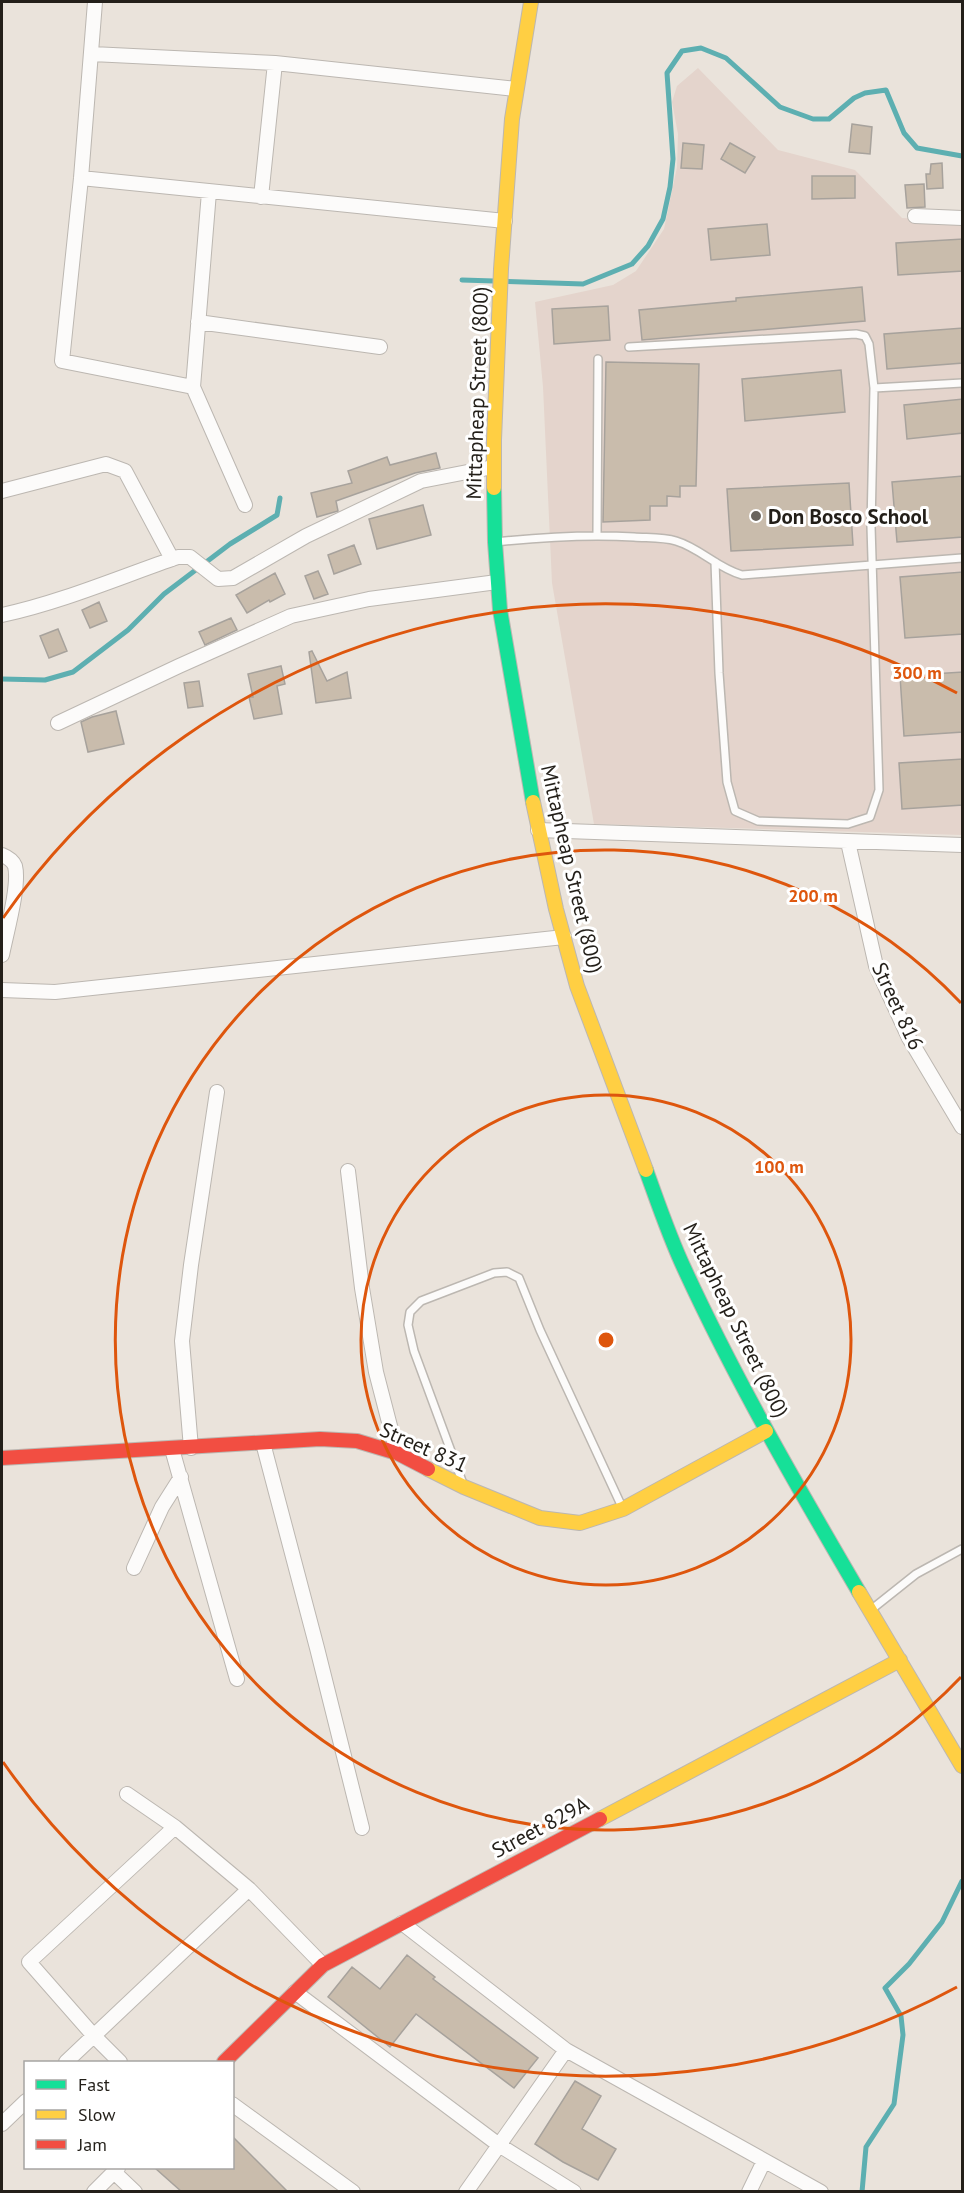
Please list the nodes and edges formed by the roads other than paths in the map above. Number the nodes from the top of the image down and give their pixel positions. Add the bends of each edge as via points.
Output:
1 (95, 2) edge
2 (531, 2) edge
3 (92, 54) junction
4 (275, 63) junction
5 (516, 89) junction
6 (81, 178) junction
7 (209, 192) junction
8 (261, 197) junction
9 (915, 216) dead end
10 (963, 218) edge
11 (505, 221) junction
12 (198, 322) junction
13 (380, 347) dead end
14 (629, 347) dead end
15 (598, 359) dead end
16 (963, 383) edge
17 (193, 387) junction
18 (874, 388) junction
19 (494, 467) junction
20 (2, 491) edge
21 (245, 505) dead end
22 (597, 535) junction
23 (495, 542) junction
24 (963, 558) edge
25 (172, 559) junction
26 (715, 562) junction
27 (872, 564) junction
28 (497, 582) junction
29 (2, 615) edge
30 (58, 723) dead end
31 (538, 830) junction
32 (848, 842) junction
33 (963, 845) edge
34 (2, 855) edge
35 (564, 937) junction
36 (2, 955) edge
37 (2, 990) edge
38 (217, 1092) dead end
39 (963, 1127) edge
40 (348, 1171) dead end
41 (766, 1431) junction
42 (263, 1443) junction
43 (191, 1448) junction
44 (172, 1449) junction
45 (397, 1453) junction
46 (2, 1458) edge
47 (181, 1477) junction
48 (464, 1487) junction
49 (623, 1509) junction
50 (963, 1549) edge
51 (134, 1568) dead end
52 (870, 1611) junction
53 (900, 1660) junction
54 (237, 1679) dead end
55 (962, 1764) edge
56 (127, 1794) dead end
57 (175, 1827) junction
58 (362, 1828) dead end
59 (249, 1889) junction
60 (402, 1923) junction
61 (323, 1965) junction
62 (295, 1992) junction
63 (94, 2036) junction
64 (566, 2049) junction
65 (67, 2061) edge
66 (119, 2061) edge
67 (225, 2061) edge
68 (24, 2103) edge
69 (234, 2105) edge
70 (2, 2124) edge
71 (499, 2145) junction
72 (764, 2161) junction
73 (116, 2170) edge
74 (333, 2186) edge
75 (94, 2192) edge
76 (135, 2192) edge
77 (353, 2192) edge
78 (466, 2192) edge
79 (574, 2192) edge
80 (749, 2192) edge
81 (821, 2192) edge

1 - 3 street
2 - 5 main road, Mittapheap Street (800)
3 - 4 street
3 - 6 street
4 - 5 street
4 - 8 street
5 - 11 main road, Mittapheap Street (800)
6 - 7 street
6 - 17 street via 62,361
7 - 8 street
7 - 12 street
8 - 11 street
9 - 10 street
11 - 19 main road, Mittapheap Street (800)
12 - 13 street
12 - 17 street
14 - 18 lane via 856,334 865,336 869,344
15 - 22 lane
16 - 18 lane
17 - 21 street
18 - 27 lane
19 - 23 main road, Mittapheap Street (800)
19 - 25 street via 421,481 306,536 233,578 218,579 190,556
20 - 25 street via 106,464 125,471
22 - 23 lane
22 - 26 lane via 665,538
23 - 28 main road, Mittapheap Street (800)
24 - 27 lane
25 - 29 street
26 - 27 lane via 742,575
26 - 27 lane via 726,771 735,811 758,821 848,824 870,817 879,790
28 - 30 street via 369,598 291,616
28 - 31 main road, Mittapheap Street (800)
31 - 32 street
31 - 35 main road, Mittapheap Street (800)
32 - 33 street
32 - 39 street, Street 816 via 876,966 909,1038
34 - 36 street via 15,865 16,881
35 - 37 street via 55,992
35 - 41 main road, Mittapheap Street (800) via 601,1054 683,1266
38 - 43 street via 182,1341
40 - 45 street via 376,1372
41 - 49 main road, Street 831
41 - 52 main road, Mittapheap Street (800)
42 - 43 main road, Street 831
42 - 45 main road, Street 831 via 357,1441
42 - 58 street
43 - 44 main road, Street 831
44 - 46 main road, Street 831
44 - 47 street
45 - 48 main road, Street 831
47 - 51 street via 162,1507
47 - 54 street
48 - 49 main road, Street 831 via 540,1518 580,1523
48 - 49 lane via 414,1350 408,1325 410,1312 421,1301 494,1273 507,1272 519,1278
50 - 52 lane via 916,1574
52 - 53 main road, Mittapheap Street (800)
53 - 55 main road, Mittapheap Street (800)
53 - 60 main road, Street 829A
56 - 57 street
57 - 59 street
57 - 63 street via 30,1962
59 - 61 street
59 - 63 street
60 - 61 main road, Street 829A
60 - 64 street
61 - 62 main road, Street 829A
62 - 67 main road, Street 829A
62 - 71 street
63 - 65 street
63 - 66 street
64 - 71 street
64 - 72 street
68 - 70 street
69 - 74 street
71 - 78 street
71 - 79 street
72 - 80 street
72 - 81 street
73 - 75 street
73 - 76 street
74 - 77 street

